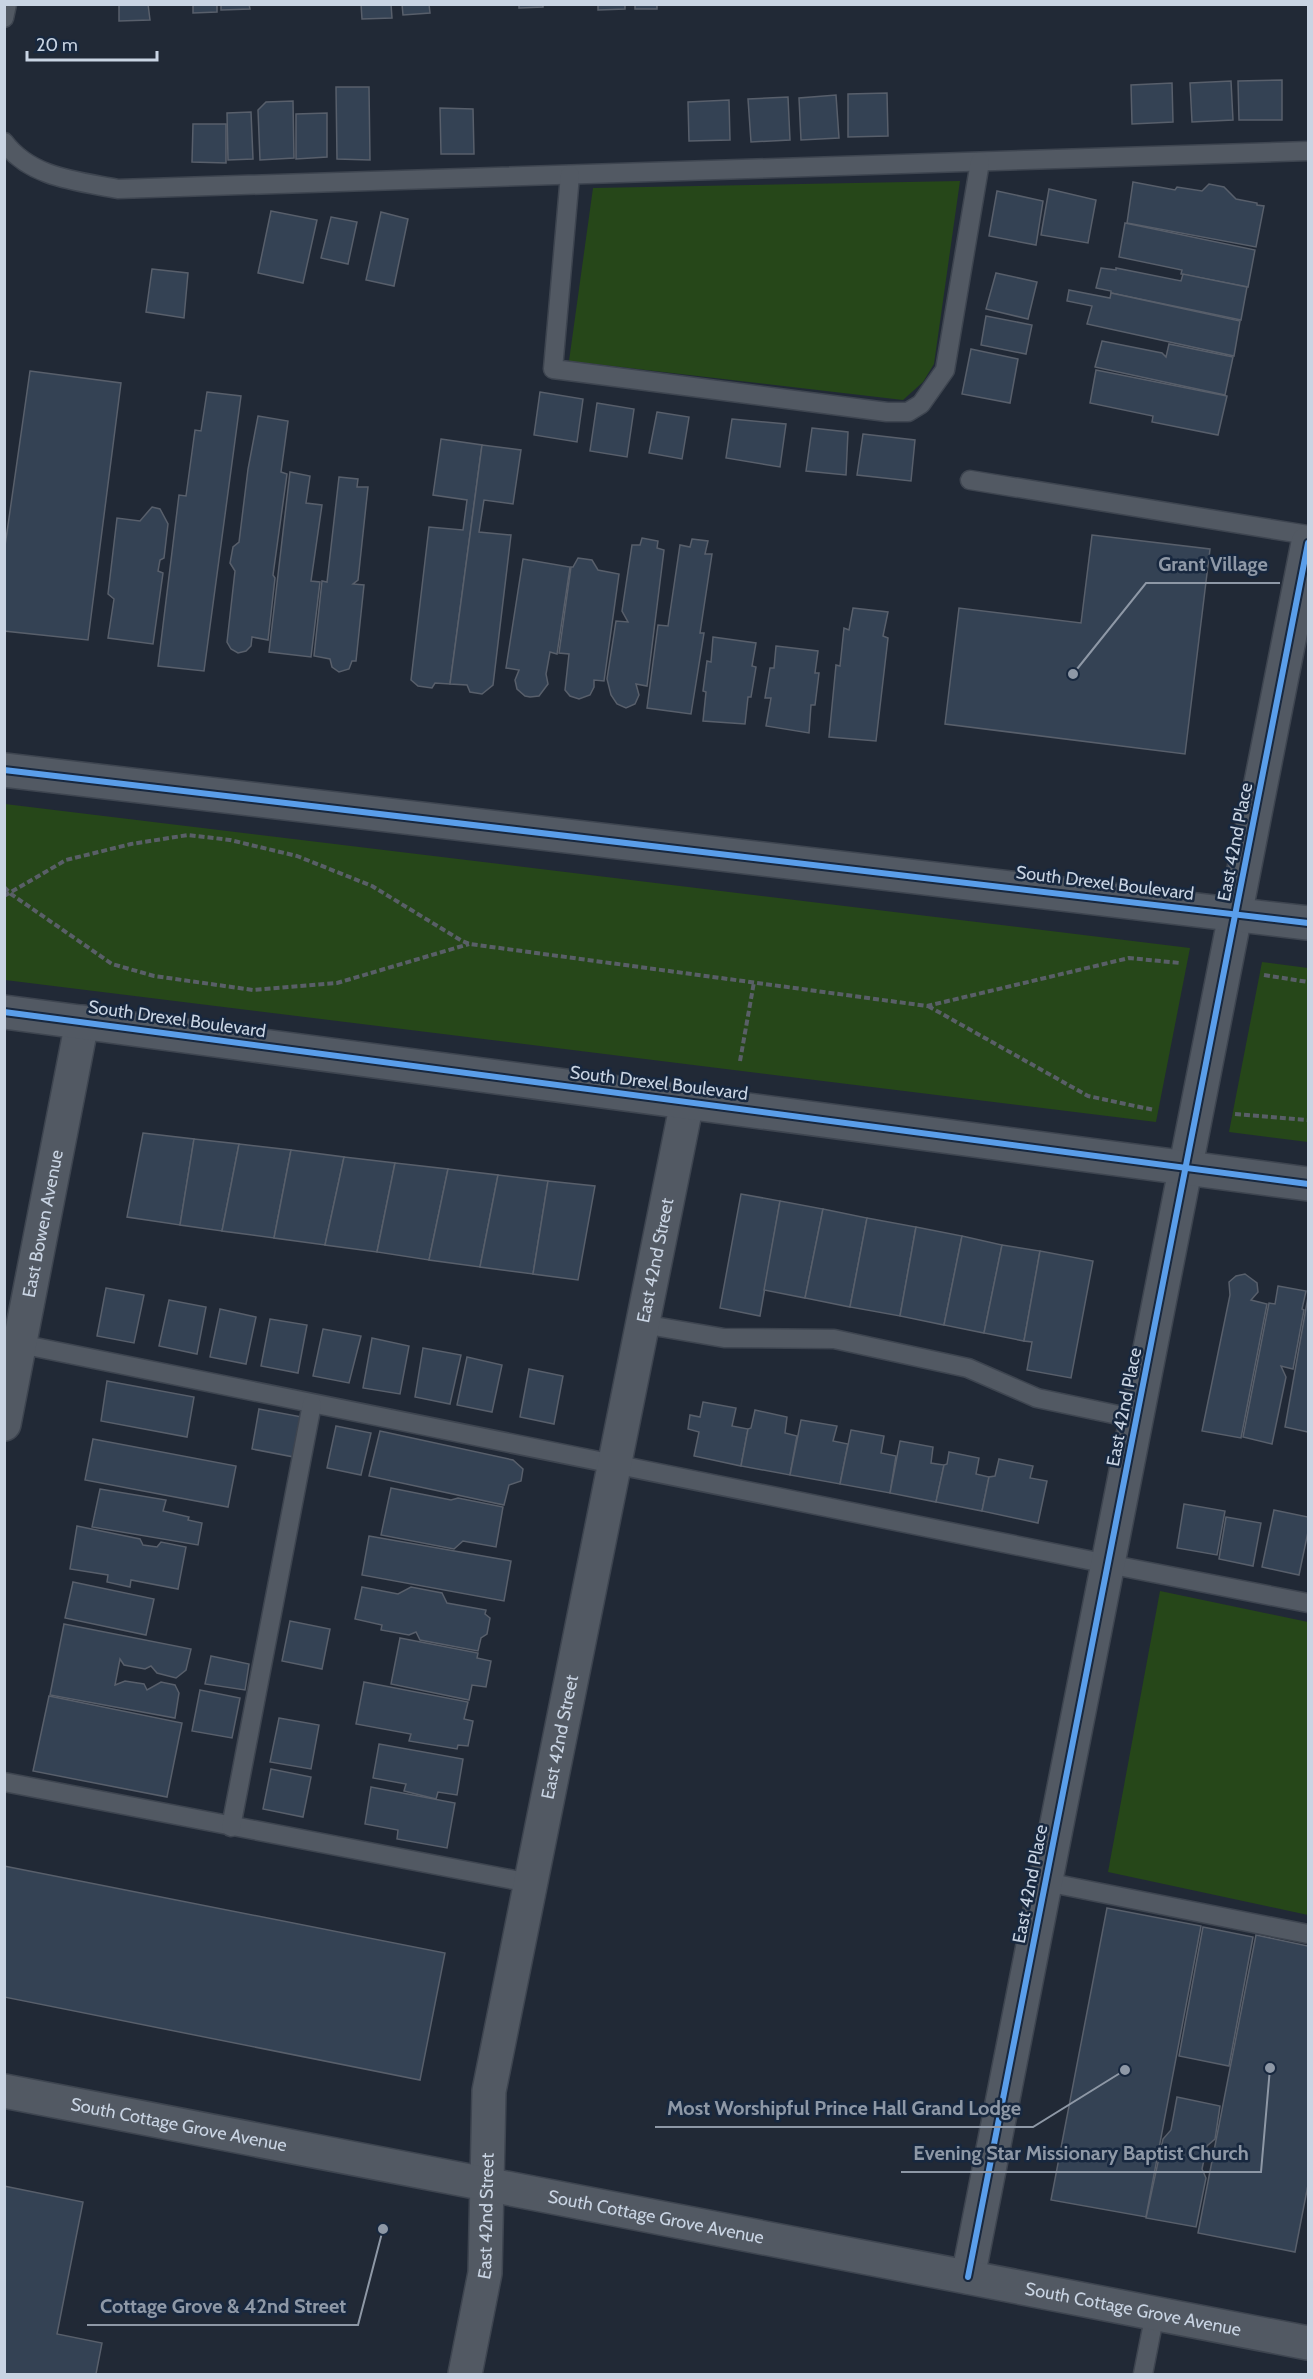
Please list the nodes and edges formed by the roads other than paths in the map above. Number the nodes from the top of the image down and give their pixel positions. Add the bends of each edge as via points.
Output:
1 (7, 4) edge
2 (4, 18) edge
3 (4, 142) edge
4 (1308, 151) edge
5 (981, 162) junction
6 (570, 175) junction
7 (970, 480) dead end
8 (1308, 535) edge
9 (1308, 543) edge
10 (4, 770) edge
11 (1236, 914) junction
12 (1308, 922) edge
13 (4, 1012) edge
14 (82, 1022) junction
15 (687, 1102) junction
16 (1186, 1169) junction
17 (1308, 1184) edge
18 (642, 1324) junction
19 (20, 1344) junction
20 (312, 1404) junction
21 (1137, 1419) junction
22 (4, 1424) edge
23 (614, 1465) junction
24 (1108, 1564) junction
25 (1308, 1603) edge
26 (4, 1782) edge
27 (231, 1827) junction
28 (1046, 1882) junction
29 (530, 1883) junction
30 (1308, 1934) edge
31 (4, 2091) edge
32 (487, 2184) junction
33 (968, 2277) junction
34 (1155, 2313) junction
35 (1308, 2343) edge
36 (465, 2374) edge
37 (1143, 2374) edge

1 - 2 lane
3 - 6 lane via 20,159 43,172 118,189
4 - 5 lane
5 - 6 lane
5 - 6 lane via 945,370 921,404 908,412 553,369
7 - 8 lane
9 - 11 street, East 42nd Place
10 - 11 street, South Drexel Boulevard
11 - 12 street, South Drexel Boulevard
11 - 16 street, East 42nd Place
13 - 14 street, South Drexel Boulevard
14 - 15 street, South Drexel Boulevard
14 - 19 street, East Bowen Avenue
15 - 16 street, South Drexel Boulevard
15 - 18 street, East 42nd Street
16 - 17 street, South Drexel Boulevard
16 - 21 street, East 42nd Place
18 - 21 lane via 724,1338 834,1339 968,1368 1037,1398
18 - 23 street, East 42nd Street
19 - 20 lane
19 - 22 street, East Bowen Avenue
20 - 23 lane
20 - 27 lane
21 - 24 street, East 42nd Place
23 - 24 lane
23 - 29 street, East 42nd Street
24 - 25 lane
24 - 28 street, East 42nd Place
26 - 27 lane
27 - 29 lane
28 - 30 lane
28 - 33 street, East 42nd Place
29 - 32 street, East 42nd Street via 489,2091
31 - 32 street, South Cottage Grove Avenue
32 - 33 street, South Cottage Grove Avenue
32 - 36 street, East 42nd Street via 485,2273
33 - 34 street, South Cottage Grove Avenue
34 - 35 street, South Cottage Grove Avenue
34 - 37 lane

